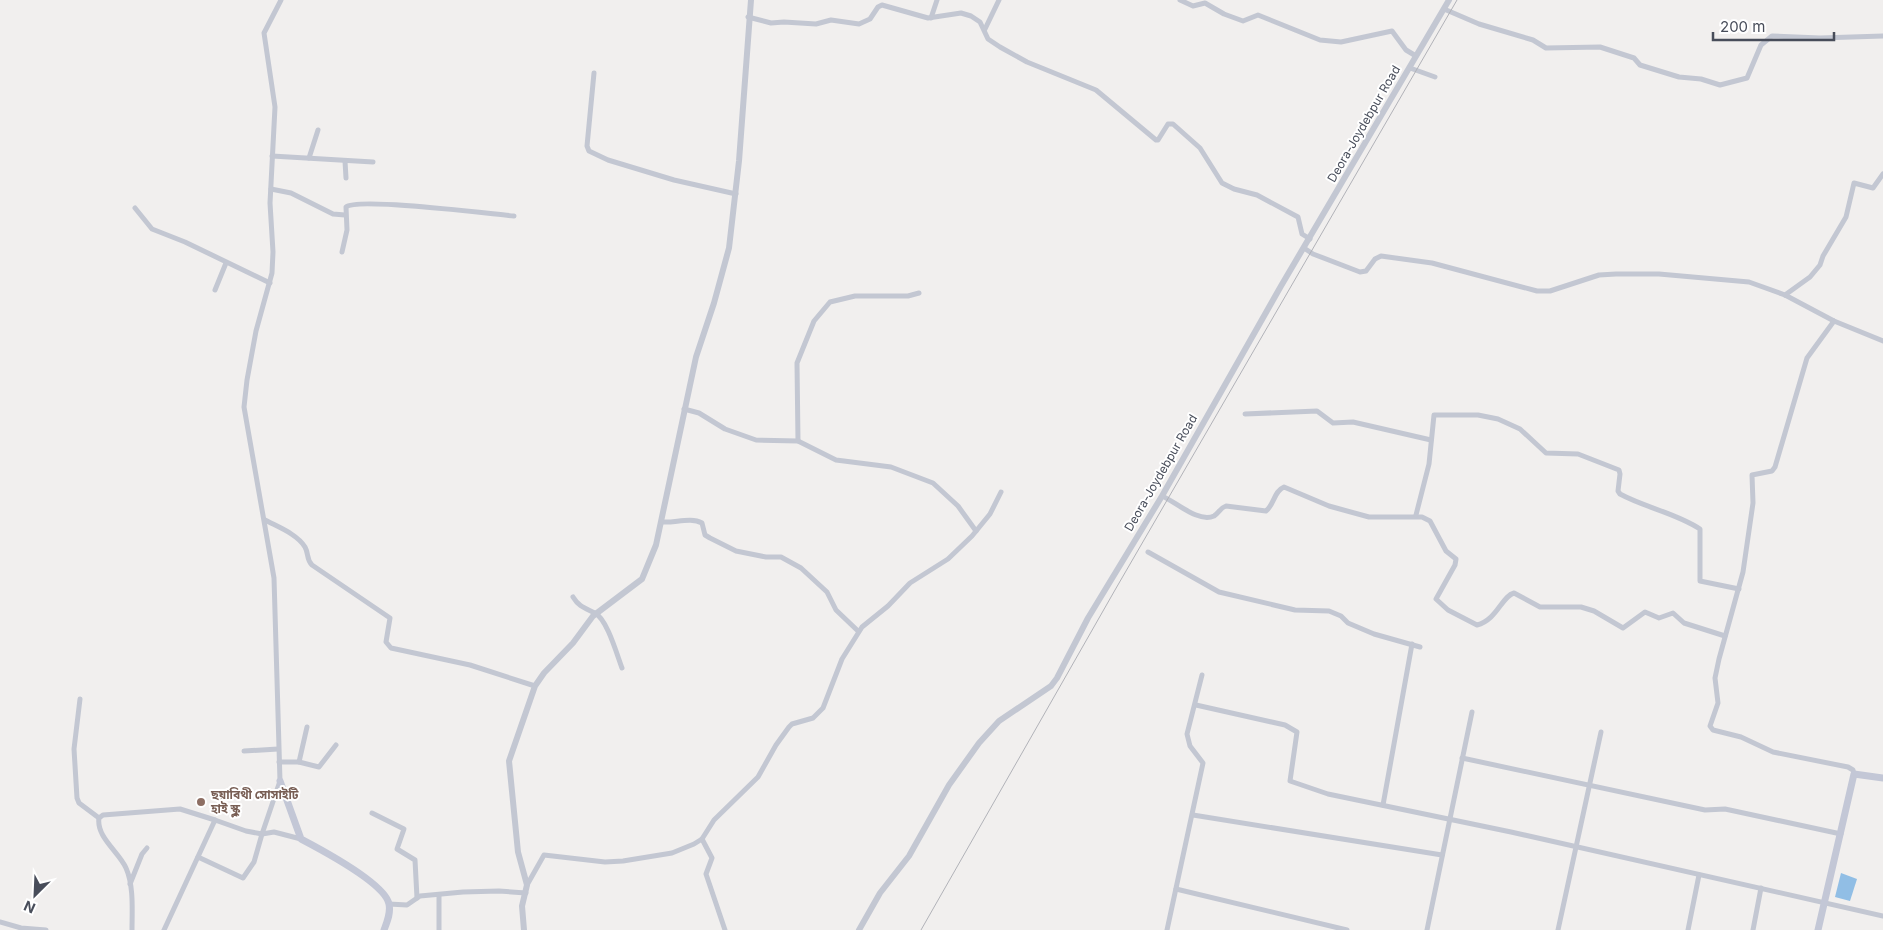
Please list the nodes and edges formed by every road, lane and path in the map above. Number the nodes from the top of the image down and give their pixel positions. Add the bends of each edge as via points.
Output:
1 (281, 0) edge
2 (750, 0) edge
3 (937, 0) edge
4 (999, 0) edge
5 (1180, 0) edge
6 (1449, 0) edge
7 (1444, 9) junction
8 (748, 18) junction
9 (931, 18) junction
10 (985, 29) junction
11 (1883, 36) edge
12 (1416, 56) junction
13 (1410, 68) junction
14 (594, 73) dead end
15 (1435, 77) dead end
16 (318, 130) dead end
17 (272, 156) junction
18 (309, 158) junction
19 (346, 161) junction
20 (373, 162) dead end
21 (1883, 174) edge
22 (346, 178) dead end
23 (271, 189) junction
24 (736, 194) junction
25 (135, 208) dead end
26 (345, 214) junction
27 (514, 216) dead end
28 (1310, 239) junction
29 (1304, 248) junction
30 (342, 252) dead end
31 (226, 263) junction
32 (270, 283) junction
33 (215, 290) dead end
34 (919, 293) dead end
35 (1784, 295) junction
36 (1834, 321) junction
37 (1883, 341) edge
38 (684, 409) junction
39 (1245, 414) dead end
40 (1431, 440) junction
41 (798, 441) junction
42 (1001, 492) dead end
43 (1162, 496) junction
44 (1416, 515) junction
45 (265, 520) junction
46 (663, 522) junction
47 (976, 530) junction
48 (1148, 552) dead end
49 (1739, 589) junction
50 (573, 597) dead end
51 (596, 613) junction
52 (858, 631) junction
53 (1725, 636) junction
54 (1412, 644) junction
55 (1420, 647) dead end
56 (622, 668) dead end
57 (1202, 676) dead end
58 (535, 686) junction
59 (80, 699) dead end
60 (1196, 705) junction
61 (1472, 712) dead end
62 (307, 727) dead end
63 (1601, 732) dead end
64 (336, 745) dead end
65 (278, 749) junction
66 (244, 750) dead end
67 (1462, 758) junction
68 (279, 762) junction
69 (299, 762) junction
70 (1854, 774) junction
71 (1883, 778) edge
72 (280, 781) junction
73 (1590, 785) junction
74 (1383, 805) junction
75 (372, 813) dead end
76 (1193, 815) junction
77 (99, 818) junction
78 (215, 820) junction
79 (1450, 820) junction
80 (262, 834) junction
81 (1841, 834) junction
82 (301, 839) junction
83 (702, 839) junction
84 (1576, 846) junction
85 (148, 848) dead end
86 (1442, 854) junction
87 (198, 856) junction
88 (1699, 875) junction
89 (130, 885) junction
90 (1761, 888) junction
91 (527, 889) junction
92 (1176, 890) junction
93 (439, 894) junction
94 (417, 898) junction
95 (1824, 903) junction
96 (389, 904) junction
97 (1883, 916) edge
98 (0, 922) edge
99 (1325, 928) edge
100 (46, 930) edge
101 (132, 930) edge
102 (164, 930) edge
103 (384, 930) edge
104 (439, 930) edge
105 (524, 930) edge
106 (725, 930) edge
107 (859, 930) edge
108 (1167, 930) edge
109 (1347, 930) edge
110 (1427, 930) edge
111 (1558, 930) edge
112 (1688, 930) edge
113 (1753, 930) edge
114 (1818, 930) edge

1 - 17 street via 264,33 275,107
2 - 8 street
3 - 9 street
4 - 10 street
5 - 12 street via 1193,6 1205,3 1244,21 1258,15 1320,40 1341,42 1392,31 1406,50
6 - 7 street, Deora-Joydebpur Road
7 - 11 street via 1533,40 1546,48 1600,47 1634,58 1640,65 1720,85 1747,78 1761,45 1772,36
7 - 12 street, Deora-Joydebpur Road
8 - 9 street via 772,23 816,24 831,20 859,24 870,19 882,5
8 - 24 street
9 - 10 street via 961,13 980,22
10 - 28 street via 988,39 1000,47 1043,69 1096,90 1156,140 1168,124 1173,124 1200,148 1222,183 1257,194 1298,217 1302,234
12 - 13 street, Deora-Joydebpur Road
13 - 15 street
13 - 28 street, Deora-Joydebpur Road
14 - 24 street via 589,151 664,177
16 - 18 street
17 - 18 street
17 - 23 street
18 - 19 street
19 - 20 street
19 - 22 street
21 - 35 street via 1874,187 1854,184 1846,217 1820,265 1810,277
23 - 26 street via 291,193 333,214
23 - 32 street via 274,252
24 - 38 street via 727,256 696,357
25 - 31 street via 152,230
26 - 27 street via 346,207 355,203
26 - 30 street via 348,230
28 - 29 street, Deora-Joydebpur Road
29 - 35 street via 1360,272 1366,271 1381,256 1432,263 1537,291 1550,291 1599,275 1650,274 1754,283
29 - 43 street, Deora-Joydebpur Road
31 - 32 street
31 - 33 street
32 - 45 street via 256,331 244,406
34 - 41 street via 855,296 830,302 814,321 797,363
35 - 36 street
36 - 37 street
36 - 49 street via 1807,358 1776,467 1772,471 1752,475 1753,503
38 - 41 street via 756,440
38 - 46 street
39 - 40 street via 1317,412 1333,423 1353,422
40 - 44 street via 1429,464
40 - 49 street via 1434,416 1478,415 1513,424 1546,452 1578,454 1607,464 1620,472 1620,494 1700,529 1700,581
41 - 47 street via 836,460 891,467 933,483 958,506
42 - 47 street via 990,514
43 - 44 street via 1207,517 1226,506 1266,511 1279,490 1284,488 1369,517
43 - 107 street, Deora-Joydebpur Road via 1088,618 1054,682 999,721 979,743 949,785 909,856 880,893
44 - 53 street via 1430,521 1446,551 1456,559 1436,598 1448,610 1474,624 1482,624 1491,618 1508,596 1514,594 1540,607 1581,607 1594,611 1623,628 1645,612 1659,618 1673,613 1684,622
45 - 58 street via 291,534 303,545 312,565 390,618 386,642 391,648 470,665
45 - 65 street via 274,578
46 - 51 street via 651,562 642,579
46 - 52 street via 696,520 702,523 705,535 736,551 781,558 794,565 827,592 836,610
47 - 52 street via 948,559 910,582
48 - 54 street via 1219,592 1294,610 1329,611 1374,634
49 - 53 street
50 - 51 street via 584,609
51 - 56 street via 610,634
51 - 58 street
52 - 83 street via 842,659 823,708 813,718 789,727 758,777 714,820
53 - 70 street via 1716,678 1718,703 1710,729 1741,737 1773,752 1848,767
54 - 55 street
54 - 74 street
57 - 60 street
58 - 91 street via 509,761 518,852
59 - 77 street via 74,749 77,798
60 - 74 street via 1297,732 1290,781 1328,794
60 - 76 street via 1188,734 1190,746 1203,763
61 - 67 street
62 - 69 street
63 - 73 street
64 - 69 street via 319,767
65 - 66 street
65 - 68 street
67 - 73 street
67 - 79 street
68 - 69 street
68 - 72 street
70 - 71 main road
70 - 81 main road
72 - 80 street
72 - 82 main road
73 - 81 street via 1705,810 1725,809
73 - 84 street
74 - 79 street
75 - 94 street via 404,829 397,849 416,860
76 - 86 street
76 - 92 street
77 - 78 street via 103,815 180,809
77 - 89 street via 98,824 126,869
78 - 80 street
78 - 87 street
79 - 84 street
79 - 86 street
80 - 82 street via 274,832
80 - 87 street via 246,877
81 - 95 main road
82 - 96 main road via 331,854 379,888
83 - 91 street via 672,853 624,861 544,855
83 - 106 street via 712,858 706,874
84 - 88 street
84 - 111 street
85 - 89 street via 142,854
86 - 110 street
87 - 102 street
88 - 90 street
88 - 112 street
89 - 101 street
90 - 95 street
90 - 113 street
91 - 93 street
91 - 105 street via 522,906
92 - 99 street
92 - 108 street
93 - 94 street
93 - 104 street
94 - 96 street via 407,905
95 - 97 street
95 - 114 main road
96 - 103 main road
98 - 100 street
99 - 109 street

